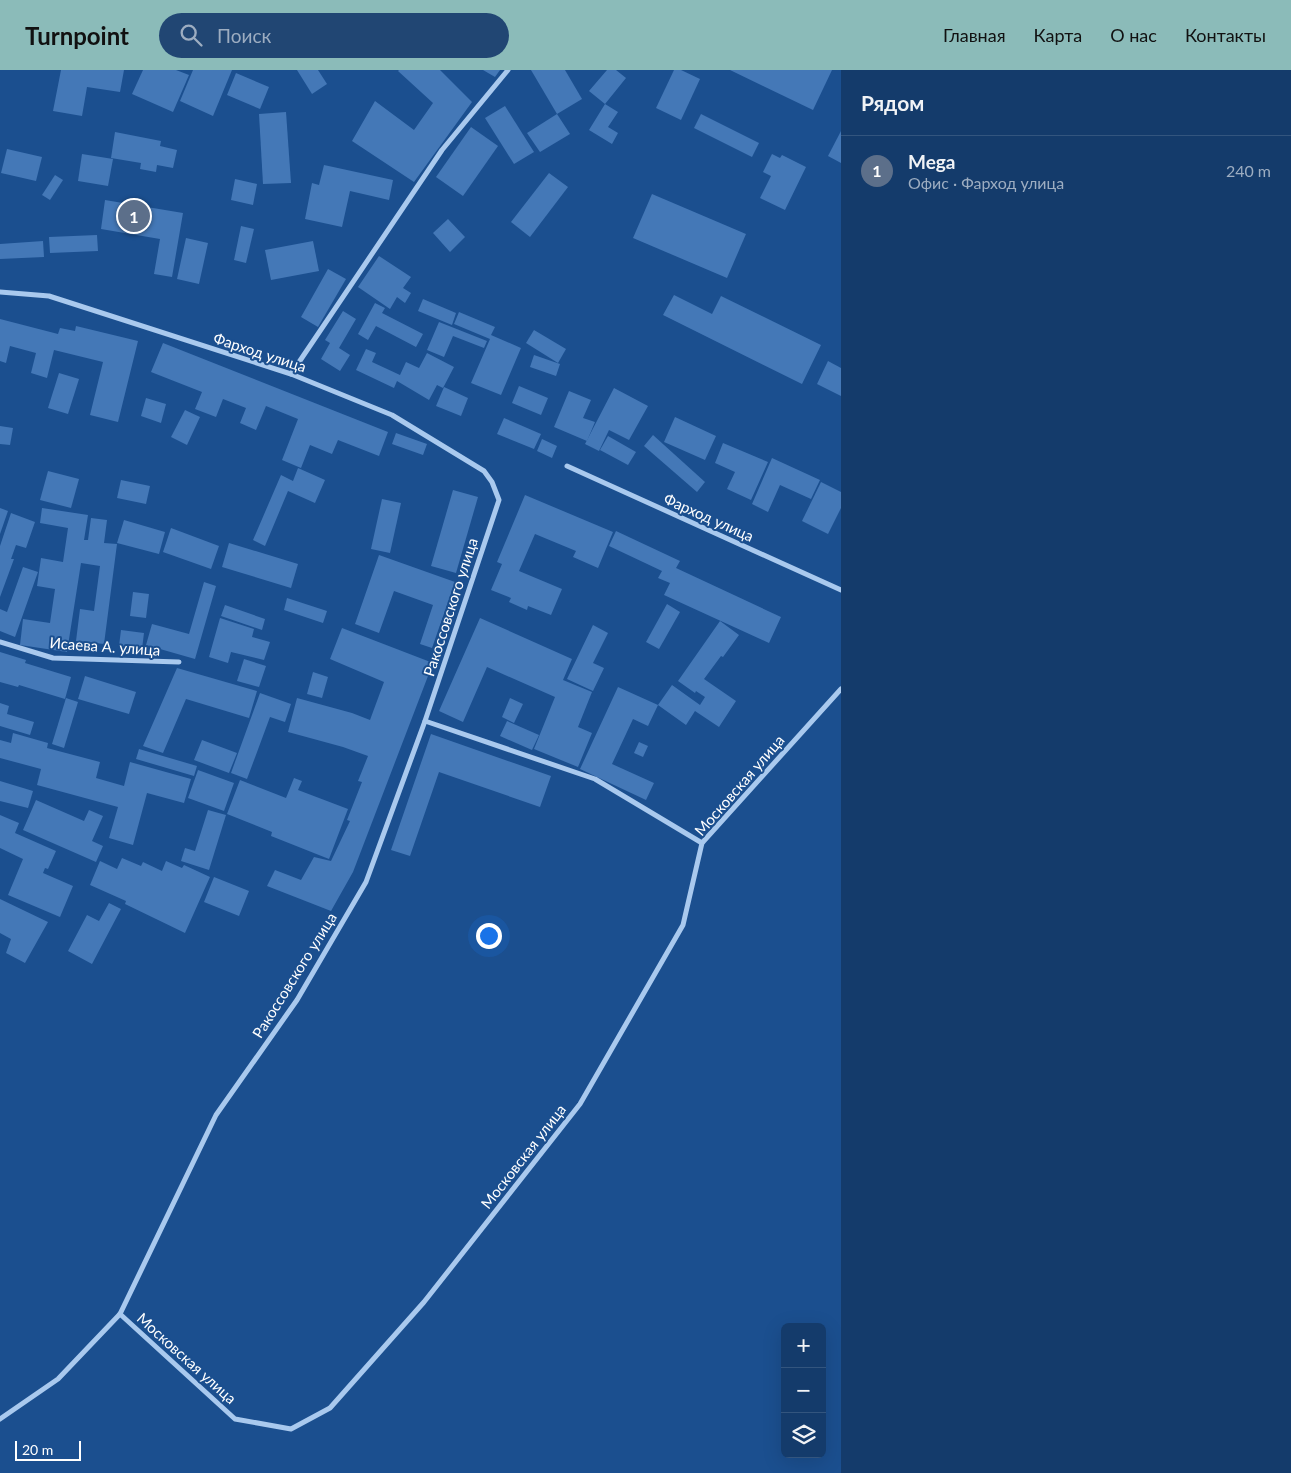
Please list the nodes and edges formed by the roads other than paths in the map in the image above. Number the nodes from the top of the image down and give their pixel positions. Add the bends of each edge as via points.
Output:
1 (508, 70) edge
2 (0, 292) edge
3 (291, 374) junction
4 (567, 466) dead end
5 (492, 482) joint
6 (841, 590) edge
7 (0, 642) edge
8 (179, 662) dead end
9 (841, 689) edge
10 (425, 721) junction
11 (702, 843) junction
12 (120, 1314) junction
13 (0, 1419) edge

1 - 3 street via 442,150
2 - 3 street, Фарход улица via 49,296
3 - 5 street, Фарход улица via 392,415 484,471
4 - 6 street, Фарход улица
5 - 10 street, Ракоссовского улица via 499,500
7 - 8 street, Исаева А. улица via 53,658
9 - 11 street, Московская улица
10 - 11 street via 595,779
10 - 12 street, Ракоссовского улица via 366,882 297,1000 216,1114
11 - 12 street, Московская улица via 683,925 580,1104 424,1302 330,1408 291,1429 235,1419
12 - 13 street, Ракоссовского улица via 58,1379

